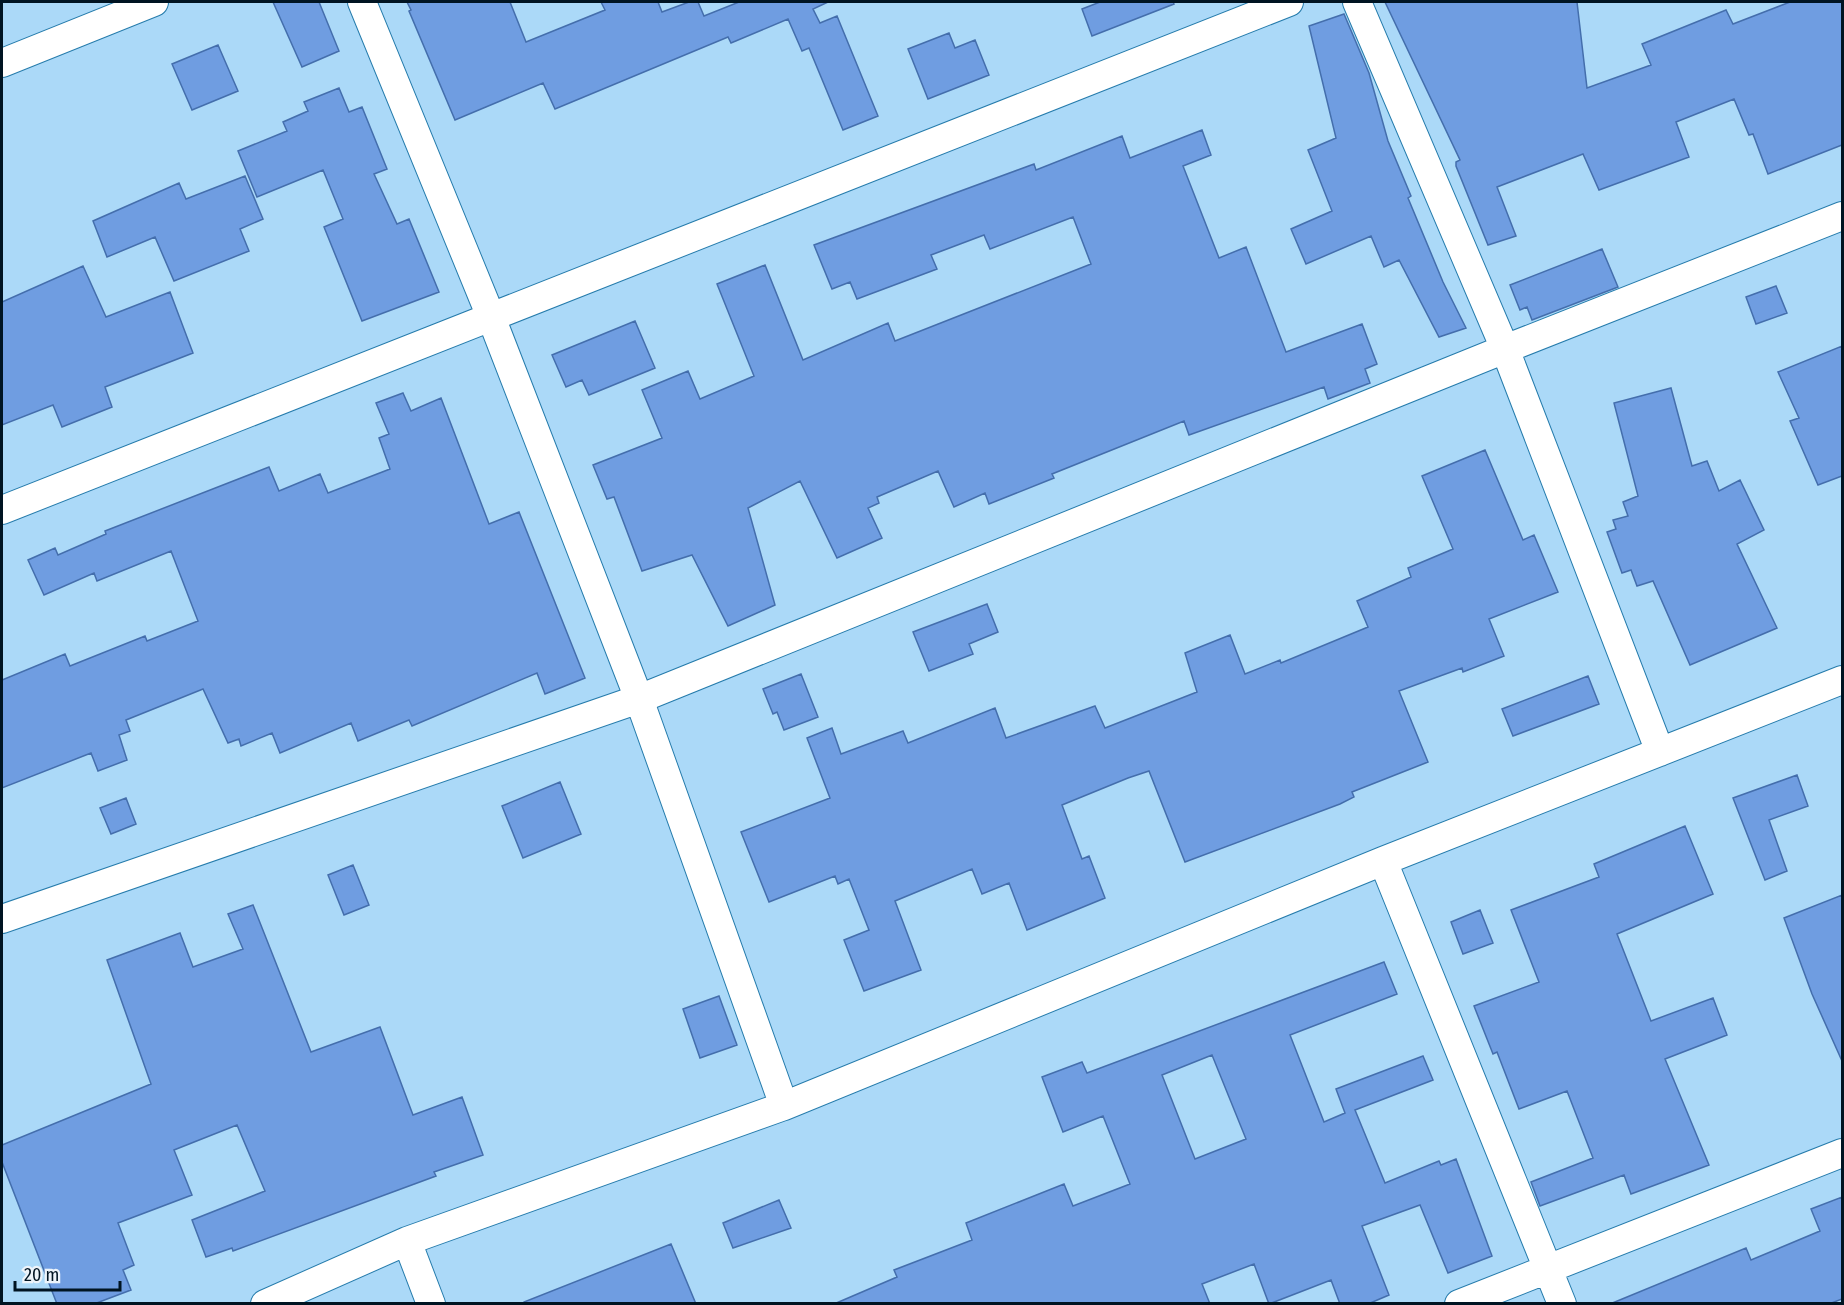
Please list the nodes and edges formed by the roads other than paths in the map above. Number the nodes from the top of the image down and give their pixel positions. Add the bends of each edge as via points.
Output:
1 (154, 2) edge
2 (362, 2) edge
3 (1289, 2) edge
4 (1357, 2) edge
5 (2, 63) edge
6 (1842, 216) edge
7 (491, 317) junction
8 (1505, 349) junction
9 (2, 510) edge
10 (1842, 680) edge
11 (639, 699) junction
12 (1660, 752) junction
13 (1383, 861) junction
14 (2, 919) edge
15 (784, 1106) junction
16 (1842, 1153) edge
17 (407, 1241) junction
18 (1548, 1268) junction
19 (265, 1304) edge
20 (431, 1304) edge
21 (1459, 1304) edge
22 (1562, 1304) edge

1 - 5 street
2 - 7 street
3 - 7 street
4 - 8 street
6 - 8 street
7 - 9 street
7 - 11 street
8 - 11 street
8 - 12 street
10 - 12 street
11 - 14 street
11 - 15 street
12 - 13 street
13 - 15 street
13 - 18 street
15 - 17 street
16 - 18 street
17 - 19 street
17 - 20 street
18 - 21 street
18 - 22 street

